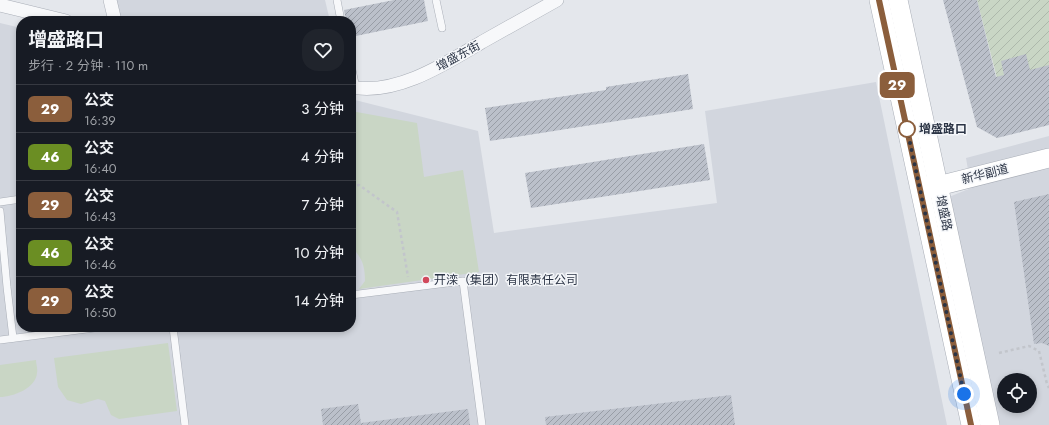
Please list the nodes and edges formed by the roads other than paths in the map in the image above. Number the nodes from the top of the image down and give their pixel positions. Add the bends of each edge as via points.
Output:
1 (110, 0) edge
2 (337, 0) edge
3 (436, 0) edge
4 (557, 0) edge
5 (879, 0) edge
6 (898, 0) edge
7 (0, 5) edge
8 (538, 5) edge
9 (45, 16) edge
10 (114, 16) edge
11 (340, 16) edge
12 (442, 28) dead end
13 (356, 88) edge
14 (1049, 158) edge
15 (938, 186) junction
16 (920, 191) junction
17 (16, 200) edge
18 (0, 202) edge
19 (0, 211) edge
20 (356, 294) edge
21 (62, 332) edge
22 (174, 332) edge
23 (13, 338) junction
24 (0, 340) edge
25 (185, 425) edge
26 (482, 425) edge
27 (971, 425) edge
28 (990, 425) edge

1 - 10 street
2 - 11 lane
3 - 12 lane
4 - 8 street, 增盛东街
5 - 16 main road, 增盛路
6 - 15 main road, 增盛路
7 - 9 street
8 - 13 street, 增盛东街 via 435,70 404,82 376,88
14 - 15 main road, 新华副道
15 - 16 main road, 新华副道
15 - 28 main road, 增盛路
16 - 27 main road, 增盛路
17 - 18 lane
19 - 23 lane
20 - 26 lane via 463,281
21 - 23 lane
22 - 25 lane
23 - 24 lane

